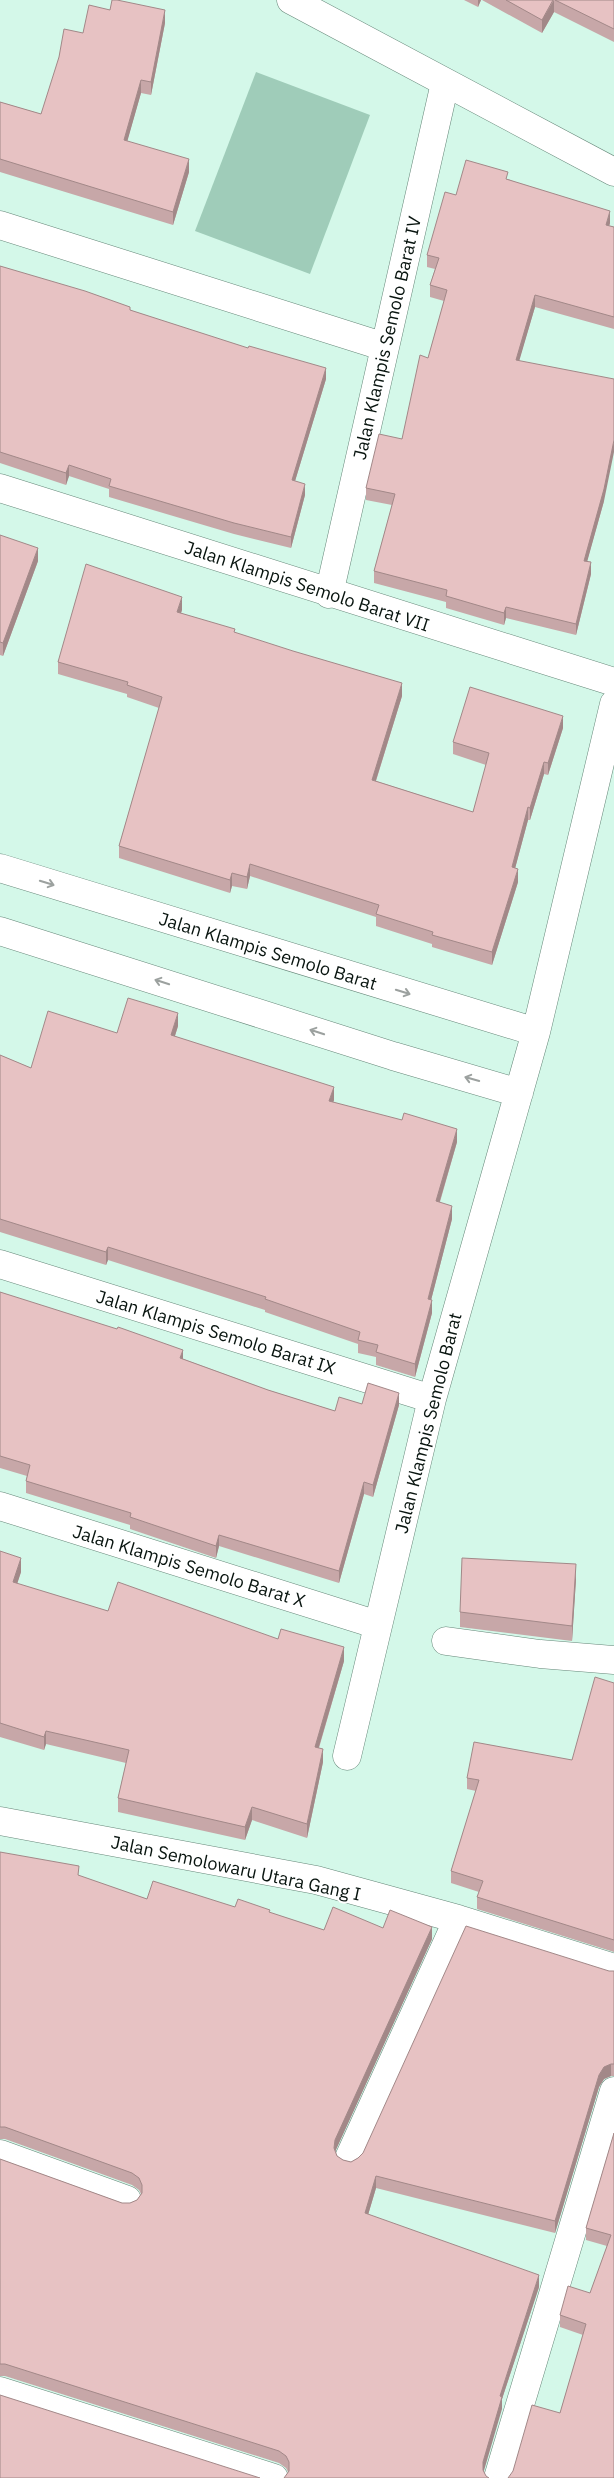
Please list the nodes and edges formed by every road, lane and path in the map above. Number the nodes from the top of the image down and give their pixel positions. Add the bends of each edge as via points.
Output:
1 (291, 0) edge
2 (445, 83) junction
3 (614, 172) edge
4 (0, 225) edge
5 (385, 347) junction
6 (0, 488) edge
7 (330, 594) junction
8 (614, 682) edge
9 (614, 704) edge
10 (0, 868) edge
11 (0, 930) edge
12 (536, 1032) junction
13 (519, 1093) junction
14 (0, 1264) edge
15 (432, 1399) junction
16 (0, 1506) edge
17 (378, 1625) junction
18 (446, 1641) dead end
19 (614, 1660) edge
20 (347, 1756) dead end
21 (0, 1821) edge
22 (458, 1919) junction
23 (614, 1968) edge
24 (614, 2091) edge
25 (0, 2154) edge
26 (350, 2158) dead end
27 (127, 2200) dead end
28 (0, 2391) edge
29 (274, 2478) edge
30 (498, 2478) edge

1 - 2 street
2 - 3 street
2 - 5 street, Jalan Klampis Semolo Barat IV
4 - 5 street
5 - 7 street, Jalan Klampis Semolo Barat IV
6 - 7 street, Jalan Klampis Semolo Barat VII
7 - 8 street, Jalan Klampis Semolo Barat VII
9 - 12 street, Jalan Klampis Semolo Barat
10 -> 12 street, Jalan Klampis Semolo Barat
13 -> 11 street
12 - 13 street, Jalan Klampis Semolo Barat
13 - 15 street, Jalan Klampis Semolo Barat
14 - 15 street, Jalan Klampis Semolo Barat IX
15 - 17 street, Jalan Klampis Semolo Barat
16 - 17 street, Jalan Klampis Semolo Barat X
17 - 20 street, Jalan Klampis Semolo Barat
18 - 19 street
21 - 22 street, Jalan Semolowaru Utara Gang I via 316,1880
22 - 23 street, Jalan Semolowaru Utara Gang I
22 - 26 street
24 - 30 street
25 - 27 street
28 - 29 street

